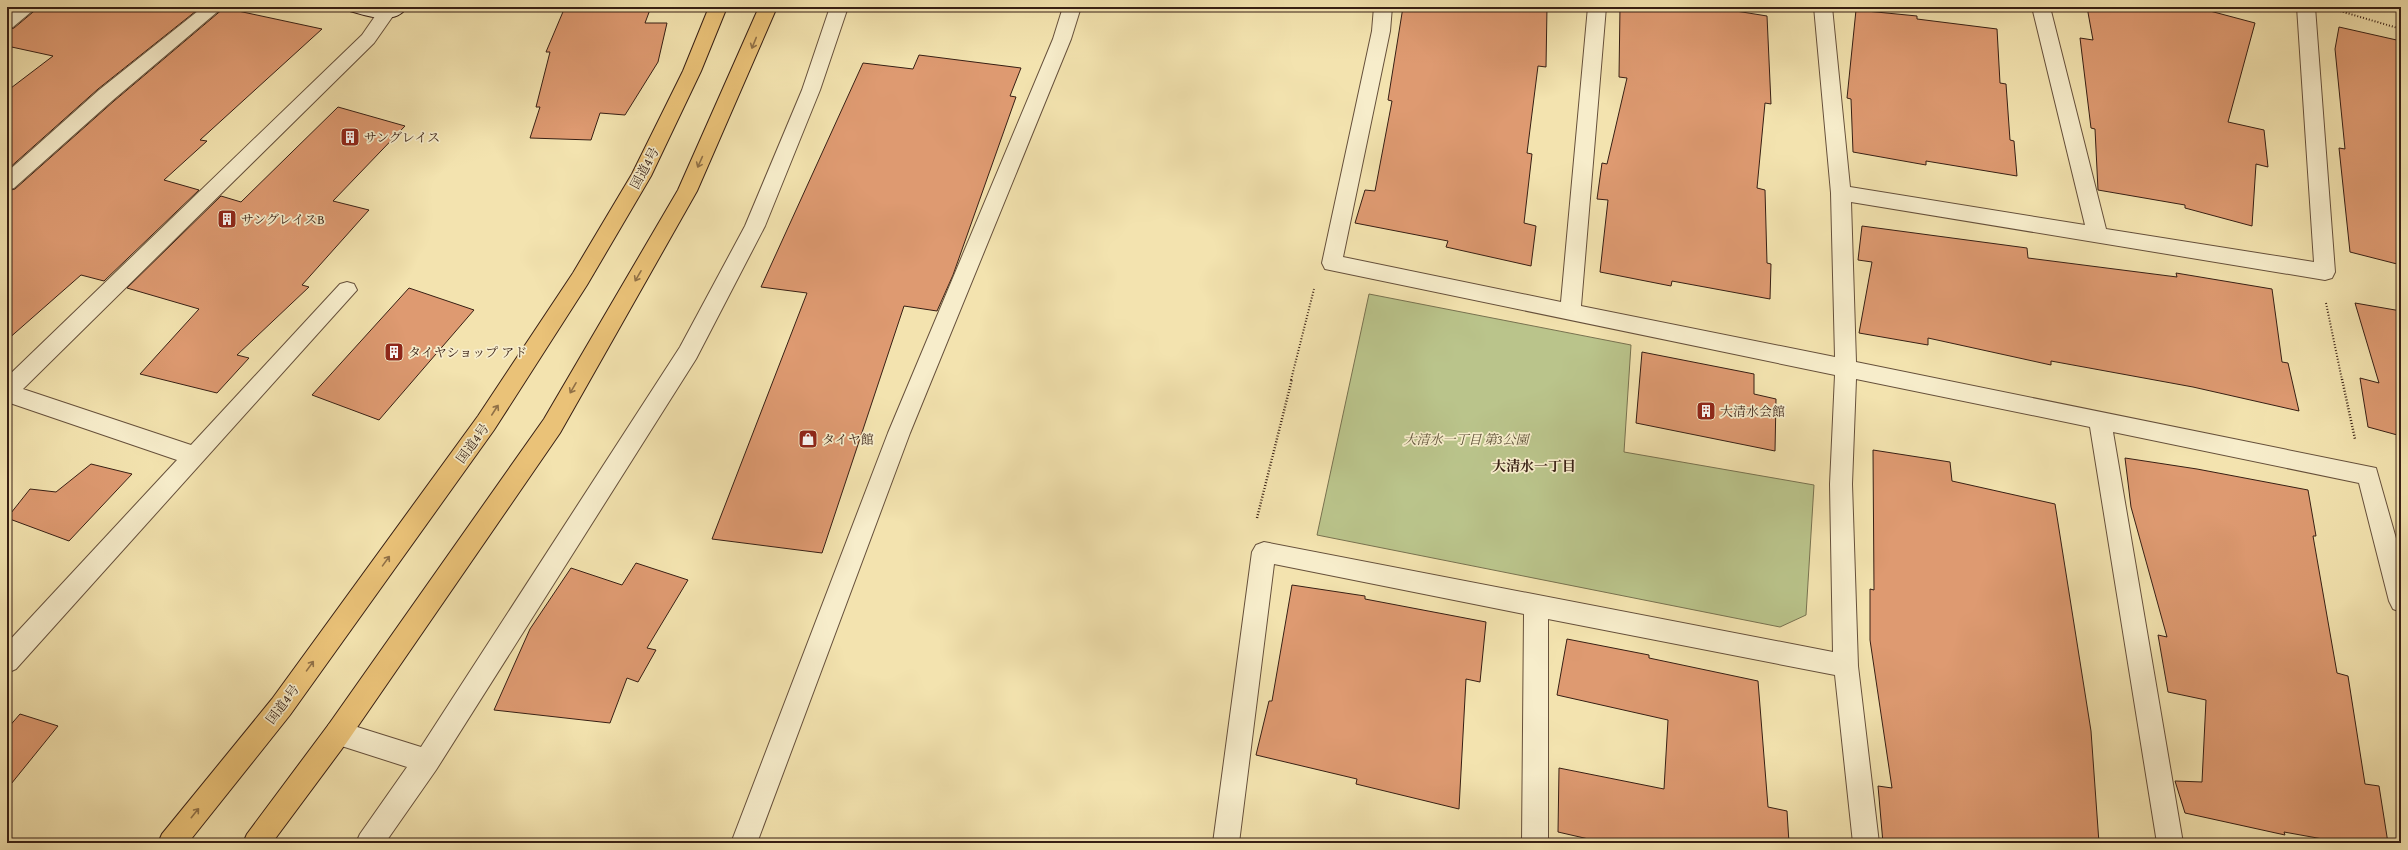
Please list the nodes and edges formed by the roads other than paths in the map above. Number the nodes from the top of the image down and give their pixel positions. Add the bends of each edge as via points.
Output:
1 (28, 7) edge
2 (214, 7) edge
3 (356, 7) edge
4 (718, 7) edge
5 (768, 7) edge
6 (839, 7) edge
7 (1072, 7) edge
8 (1383, 7) edge
9 (1597, 7) edge
10 (1823, 7) edge
11 (2041, 7) edge
12 (2306, 7) edge
13 (392, 10) edge
14 (7, 23) edge
15 (7, 183) edge
16 (1841, 193) junction
17 (2098, 236) junction
18 (347, 290) dead end
19 (1570, 311) junction
20 (1846, 370) junction
21 (7, 392) edge
22 (2100, 421) junction
23 (195, 456) junction
24 (2401, 601) edge
25 (1536, 607) junction
26 (7, 661) edge
27 (1846, 666) junction
28 (338, 733) junction
29 (427, 761) junction
30 (171, 843) edge
31 (256, 843) edge
32 (369, 843) edge
33 (744, 843) edge
34 (1226, 843) edge
35 (1535, 843) edge
36 (1866, 843) edge
37 (2170, 843) edge

1 - 14 street
2 - 15 street via 106,95
3 - 13 street
30 -> 4 highway, 国道4号 via 281,706 486,424 580,279 641,176 692,71
5 -> 28 highway via 687,191 552,426
6 - 29 street via 811,90 755,226 688,353
7 - 33 street via 1062,39 899,434
8 - 19 street via 1381,31 1332,263
9 - 19 street
10 - 16 street
11 - 17 street
12 - 17 street via 2325,272
13 - 21 street via 368,39
16 - 17 street
16 - 20 street
18 - 23 street
19 - 20 street
20 - 22 street
20 - 27 street via 1841,484
21 - 23 street
22 - 24 street via 2368,475
22 - 37 street
23 - 26 street
25 - 27 street
25 - 34 street via 1264,552
25 - 35 street
27 - 36 street
28 - 29 street
28 - 31 highway
29 - 32 street

